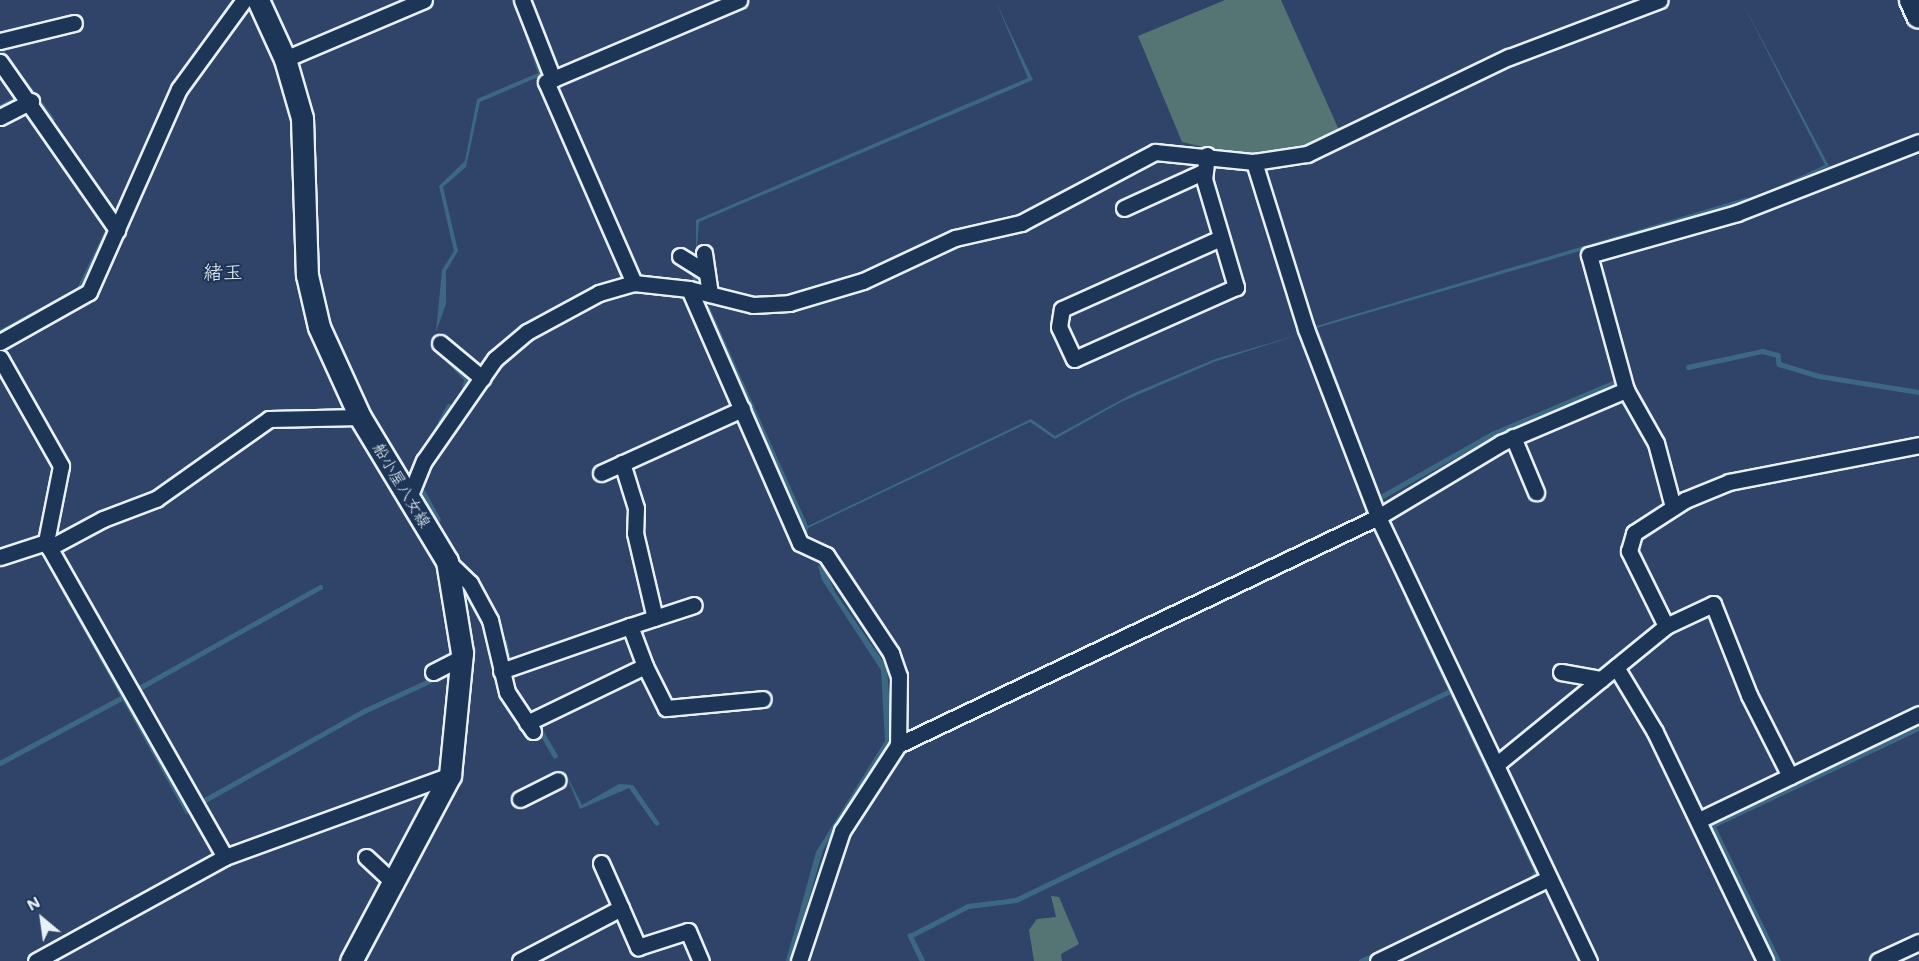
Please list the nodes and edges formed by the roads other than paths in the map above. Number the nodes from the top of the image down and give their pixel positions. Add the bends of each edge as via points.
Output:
1 (244, 0) edge
2 (258, 0) edge
3 (424, 0) edge
4 (522, 0) edge
5 (739, 0) edge
6 (1660, 0) edge
7 (1912, 0) edge
8 (1919, 16) edge
9 (74, 23) dead end
10 (0, 41) edge
11 (285, 59) junction
12 (0, 62) edge
13 (553, 79) junction
14 (31, 101) junction
15 (0, 117) edge
16 (1919, 142) edge
17 (1207, 155) junction
18 (1254, 162) junction
19 (1205, 171) junction
20 (1124, 208) dead end
21 (117, 230) junction
22 (1221, 238) junction
23 (704, 253) dead end
24 (680, 256) dead end
25 (706, 272) junction
26 (634, 283) junction
27 (689, 289) junction
28 (710, 294) junction
29 (0, 342) edge
30 (440, 343) dead end
31 (0, 358) edge
32 (482, 378) junction
33 (1626, 390) junction
34 (742, 409) junction
35 (360, 417) junction
36 (1513, 437) junction
37 (1919, 445) edge
38 (622, 463) junction
39 (600, 473) dead end
40 (1536, 492) dead end
41 (410, 495) junction
42 (1673, 507) junction
43 (1378, 517) junction
44 (48, 545) junction
45 (0, 557) edge
46 (447, 561) junction
47 (694, 605) dead end
48 (655, 618) junction
49 (630, 626) junction
50 (1666, 626) junction
51 (462, 657) junction
52 (645, 666) junction
53 (1616, 667) junction
54 (501, 671) junction
55 (433, 672) dead end
56 (1561, 672) dead end
57 (1601, 679) junction
58 (764, 699) dead end
59 (1919, 714) edge
60 (898, 745) junction
61 (1497, 764) junction
62 (450, 775) junction
63 (1790, 776) junction
64 (558, 780) dead end
65 (520, 799) dead end
66 (1699, 820) junction
67 (225, 857) junction
68 (366, 857) dead end
69 (601, 863) dead end
70 (1548, 879) junction
71 (395, 884) junction
72 (621, 908) junction
73 (1919, 942) edge
74 (36, 961) edge
75 (351, 961) edge
76 (520, 961) edge
77 (701, 961) edge
78 (799, 961) edge
79 (1378, 961) edge
80 (1588, 961) edge
81 (1765, 961) edge
82 (1878, 961) edge

1 - 21 street via 179,89
2 - 11 main road, 船小屋八女線
3 - 11 street
4 - 13 street
5 - 13 street
6 - 18 street via 1509,57 1307,154
7 - 8 main road
9 - 10 street
11 - 35 main road, 船小屋八女線 via 302,118 307,275 319,327
12 - 14 street
13 - 26 street via 546,82
14 - 15 street
14 - 21 street
16 - 33 street via 1737,213 1589,255
17 - 18 street
17 - 19 street
17 - 28 street via 1155,152 1022,223 956,238 863,280 789,303 753,305
18 - 43 street via 1306,329
19 - 20 street
19 - 22 street
21 - 29 street via 89,292
22 - 22 street via 1236,287 1074,359 1059,327 1062,309
23 - 25 street
24 - 25 street
25 - 28 street
26 - 27 street
26 - 32 street via 599,293 527,332
27 - 28 street
27 - 34 street
30 - 32 street
31 - 44 street via 61,466
32 - 41 street via 424,461
33 - 36 street
33 - 42 street via 1656,443
34 - 38 street
34 - 60 street via 800,543 826,555 891,653 899,676
35 - 41 main road, 船小屋八女線
35 - 44 street via 269,419 156,499
36 - 40 street
36 - 43 street
37 - 42 street via 1730,482
38 - 39 street
38 - 48 street via 636,508 635,533
41 - 46 main road, 船小屋八女線
42 - 50 street via 1634,533 1629,551
43 - 60 street
43 - 61 street
44 - 45 street
44 - 67 street
46 - 51 main road, 船小屋八女線
46 - 54 street via 470,583 490,620
47 - 48 street
48 - 49 street
49 - 52 street
49 - 54 street
50 - 53 street
50 - 63 street via 1713,604 1749,695
51 - 55 street
51 - 62 main road, 船小屋八女線
52 - 54 street via 530,727
52 - 58 street via 666,708
53 - 57 street
53 - 66 street
56 - 57 street
57 - 61 street
59 - 63 street
60 - 78 street via 842,831
61 - 70 street
62 - 67 street
62 - 71 main road, 船小屋八女線
63 - 66 street
64 - 65 street
66 - 81 street
67 - 74 street
68 - 71 street
69 - 72 street
70 - 79 street
70 - 80 street
71 - 75 main road, 船小屋八女線
72 - 76 street
72 - 77 street via 638,947 688,931
73 - 82 street

